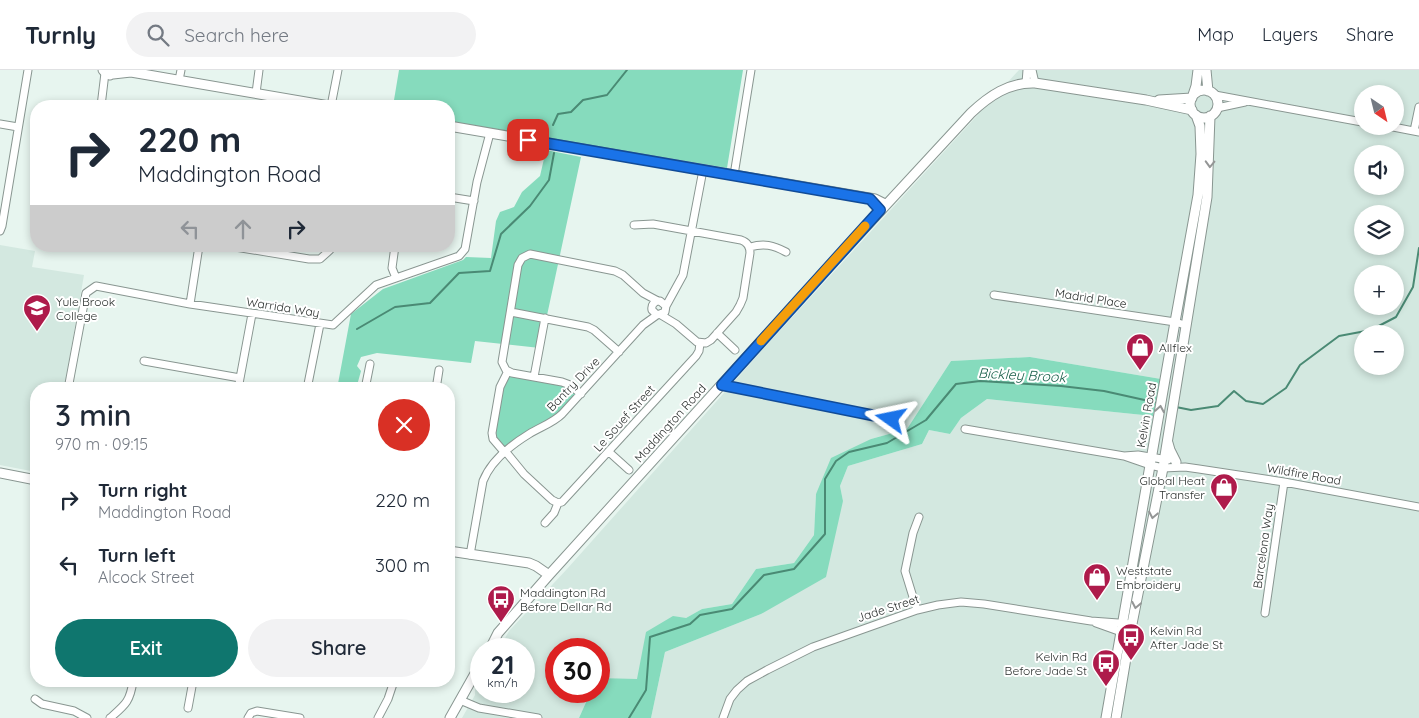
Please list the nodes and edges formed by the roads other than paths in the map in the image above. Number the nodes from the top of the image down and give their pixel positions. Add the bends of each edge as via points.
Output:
1 (28, 70) edge
2 (181, 70) edge
3 (259, 70) edge
4 (338, 70) edge
5 (751, 70) edge
6 (1027, 70) edge
7 (1032, 70) edge
8 (1198, 70) edge
9 (1206, 70) edge
10 (129, 71) edge
11 (107, 72) edge
12 (179, 80) junction
13 (1030, 83) junction
14 (256, 93) junction
15 (1211, 93) junction
16 (1193, 96) junction
17 (102, 100) edge
18 (279, 100) edge
19 (331, 100) edge
20 (1146, 100) junction
21 (1247, 102) junction
22 (1419, 107) edge
23 (1217, 108) junction
24 (1194, 112) junction
25 (1210, 116) junction
26 (1354, 121) edge
27 (0, 124) edge
28 (18, 127) junction
29 (455, 127) edge
30 (1404, 129) edge
31 (1417, 131) edge
32 (490, 133) junction
33 (703, 170) junction
34 (734, 175) junction
35 (455, 198) edge
36 (474, 201) junction
37 (883, 207) junction
38 (634, 225) dead end
39 (0, 232) edge
40 (692, 232) junction
41 (750, 247) junction
42 (1193, 250) junction
43 (198, 252) edge
44 (278, 252) edge
45 (328, 252) edge
46 (394, 252) edge
47 (786, 252) dead end
48 (396, 278) junction
49 (643, 293) junction
50 (994, 295) dead end
51 (190, 304) junction
52 (662, 304) junction
53 (511, 312) junction
54 (655, 312) junction
55 (252, 314) junction
56 (545, 318) junction
57 (1175, 322) junction
58 (320, 324) junction
59 (676, 324) junction
60 (1185, 325) junction
61 (717, 333) junction
62 (700, 343) junction
63 (735, 350) dead end
64 (619, 352) junction
65 (144, 361) dead end
66 (370, 364) dead end
67 (439, 370) dead end
68 (508, 371) junction
69 (534, 377) junction
70 (240, 378) junction
71 (69, 382) edge
72 (239, 382) edge
73 (309, 382) edge
74 (366, 382) edge
75 (437, 382) edge
76 (722, 385) junction
77 (581, 394) junction
78 (891, 419) dead end
79 (965, 429) dead end
80 (1167, 437) junction
81 (609, 452) junction
82 (505, 453) junction
83 (1151, 461) junction
84 (1163, 464) junction
85 (1180, 464) junction
86 (629, 470) dead end
87 (0, 473) edge
88 (30, 477) edge
89 (1284, 482) junction
90 (558, 502) junction
91 (1419, 507) edge
92 (919, 517) dead end
93 (545, 523) dead end
94 (455, 552) edge
95 (470, 555) junction
96 (547, 578) junction
97 (917, 610) junction
98 (1265, 613) dead end
99 (1091, 621) junction
100 (1128, 623) junction
101 (1126, 634) junction
102 (496, 638) edge
103 (470, 683) edge
104 (1122, 684) junction
105 (132, 687) edge
106 (192, 687) edge
107 (392, 687) edge
108 (1110, 695) junction
109 (35, 699) dead end
110 (460, 700) junction
111 (188, 708) dead end
112 (280, 716) edge
113 (87, 718) edge
114 (110, 718) edge
115 (248, 718) edge
116 (300, 718) edge
117 (378, 718) edge
118 (450, 718) edge
119 (538, 718) edge
120 (723, 718) edge
121 (1106, 718) edge
122 (1116, 718) edge

1 - 28 street
2 - 12 street
3 - 14 street
4 - 19 street
5 - 34 street
6 - 13 street
7 - 13 street
8 - 16 main road
9 - 15 main road
10 - 11 main road
10 - 12 main road
11 - 17 street
12 - 14 main road
13 - 20 main road, Maddington Road
13 - 37 main road, Maddington Road via 998,91 984,100
14 - 18 main road
15 - 16 main road via 1200,91
15 - 21 street
15 - 23 main road via 1217,99
16 - 20 main road, Maddington Road
16 - 24 main road via 1190,102
20 - 24 main road, Maddington Road
21 - 23 street
21 - 26 street
22 - 31 street
23 - 25 main road
24 - 25 main road via 1203,117
24 - 42 main road, Kelvin Road via 1200,126 1201,154
25 -> 42 main road, Kelvin Road via 1207,196
27 - 28 street
28 - 39 street
29 - 32 main road
30 - 31 street
32 - 33 main road
32 - 36 street, Warrida Way
33 - 34 main road
33 - 40 street
34 - 37 main road via 876,198
35 - 36 street
36 - 48 street, Warrida Way via 463,253
37 - 76 main road, Maddington Road
38 - 40 street via 653,224
40 - 41 street via 745,241
40 - 52 street via 683,275
41 - 47 street via 768,244
41 - 61 street via 740,305
42 - 57 main road, Kelvin Road
42 - 60 main road, Kelvin Road
43 - 51 street
44 - 45 street via 309,259 320,259
46 - 48 street via 392,268
48 - 58 street, Warrida Way via 376,285 332,325
49 - 52 street
49 - 53 street via 623,275 608,268 530,254 518,265
49 - 54 street
50 - 57 street, Madrid Place
51 - 55 street, Warrida Way
51 - 71 street, Warrida Way via 96,286 86,293
52 - 54 street via 654,303
52 - 54 street via 665,312
52 - 59 street
53 - 56 street
53 - 68 street via 502,362
54 - 59 street
54 - 64 street, Bantry Drive
55 - 58 street, Warrida Way
55 - 70 street
56 - 64 street via 588,327
56 - 69 street
57 - 60 street, Madrid Place
83 -> 57 main road, Kelvin Road
58 - 73 street
59 - 62 street
60 - 80 main road, Kelvin Road
61 - 62 street via 708,342
61 - 63 street
62 - 81 street, Le Souef Street via 696,356
64 - 77 street, Bantry Drive
65 - 70 street
66 - 74 street
67 - 75 street
68 - 69 street
68 - 82 street via 500,387 492,433
69 - 77 street via 570,385
70 - 72 street
76 - 78 street
76 - 96 main road, Maddington Road
77 - 82 street, Bantry Drive via 558,418 529,434
79 - 83 street, Wildfire Road
80 - 84 main road, Kelvin Road
80 - 85 main road via 1170,450
81 - 86 street
81 - 90 street, Le Souef Street via 566,499
82 - 90 street via 552,500
82 - 95 street, Bantry Drive via 494,462 483,481
83 - 84 street, Wildfire Road
83 - 100 main road, Kelvin Road
84 - 85 street, Wildfire Road
84 -> 100 main road, Kelvin Road
85 - 89 street, Wildfire Road
87 - 88 main road
89 - 91 street, Wildfire Road
89 - 98 street, Barcelona Way
90 - 93 street, Le Souef Street
92 - 97 street via 905,571
94 - 95 main road
95 - 96 main road via 536,566
96 - 102 main road, Maddington Road
97 - 99 street, Jade Street via 938,604 984,604
97 - 120 street, Jade Street via 813,647 748,681 730,699
99 - 100 street, Jade Street
99 - 101 street, Jade Street
100 - 101 main road, Kelvin Road
101 - 104 main road, Kelvin Road
101 - 108 main road, Kelvin Road
103 - 110 main road
104 - 108 main road via 1115,686
104 - 122 main road, Kelvin Road
105 - 114 street via 128,702
106 - 111 street
107 - 117 street
108 - 121 main road, Kelvin Road
109 - 113 street
110 - 118 main road
110 - 119 street via 479,708
112 - 115 street via 257,711
112 - 116 street

